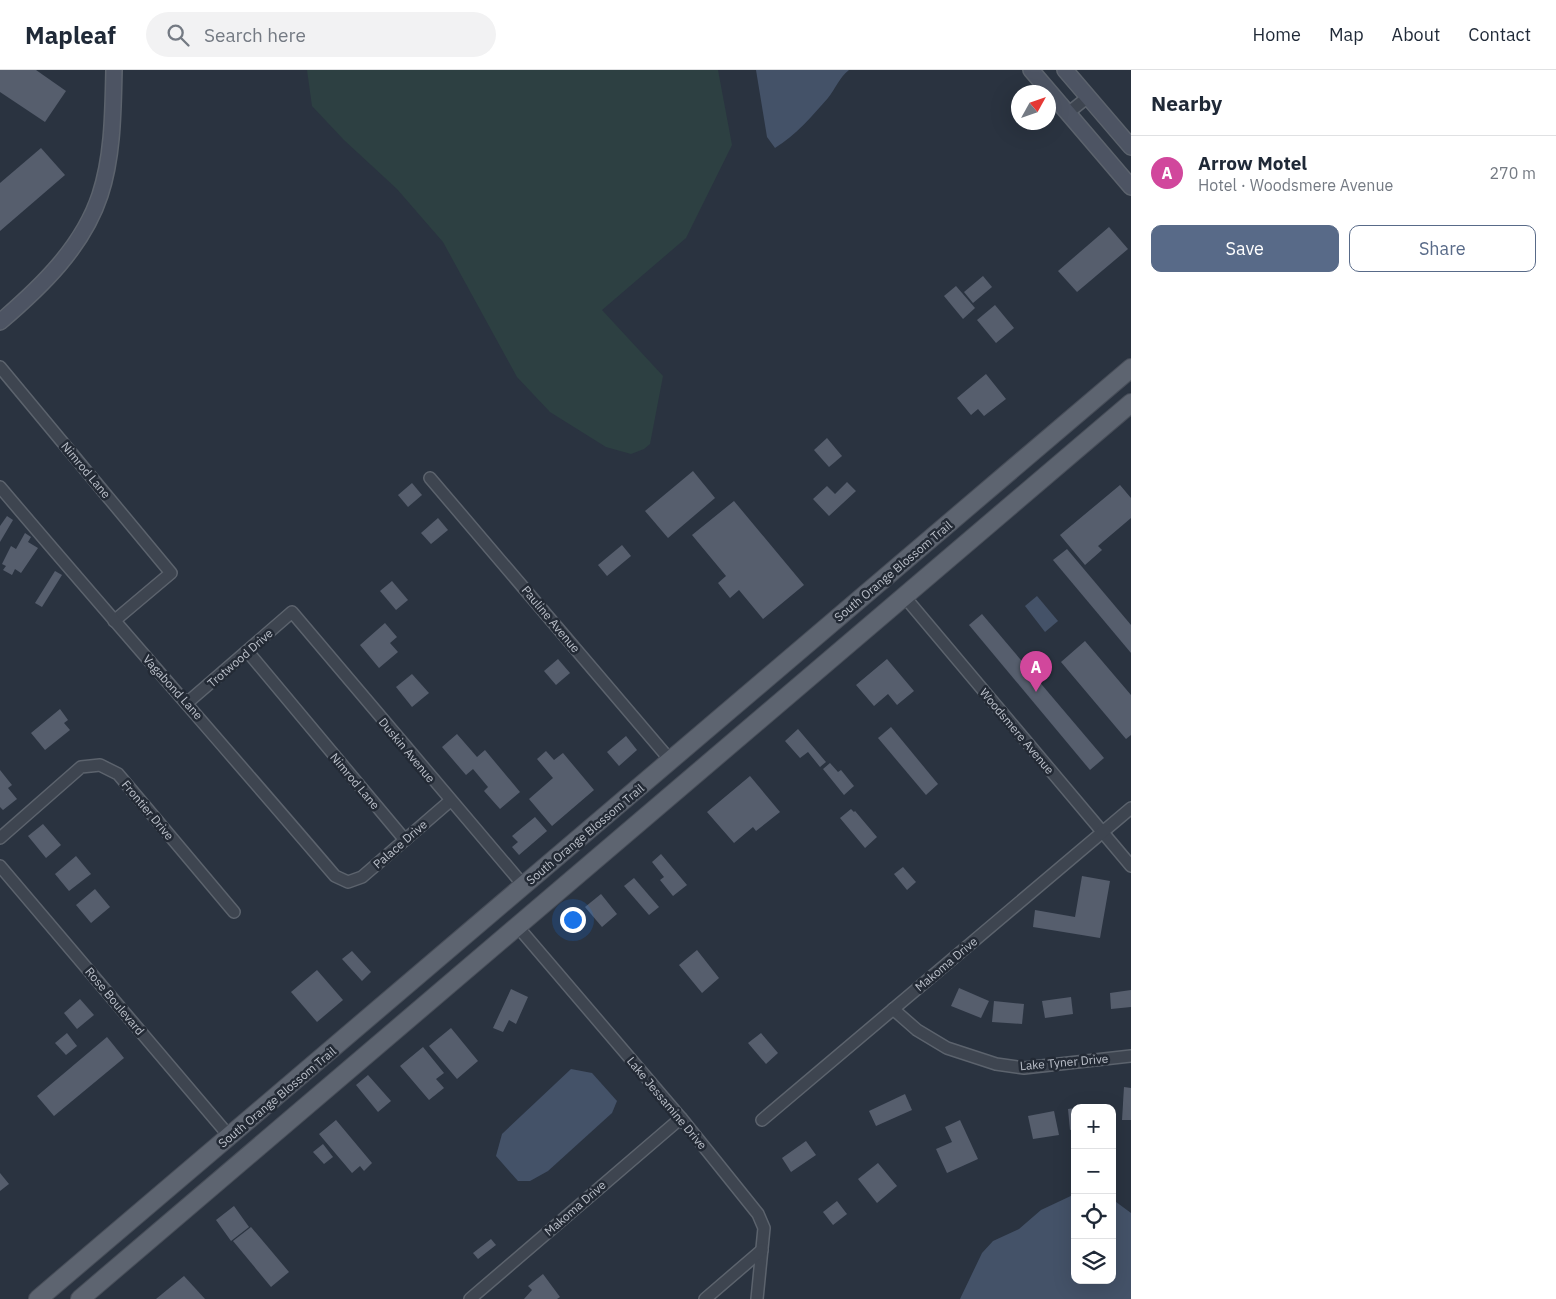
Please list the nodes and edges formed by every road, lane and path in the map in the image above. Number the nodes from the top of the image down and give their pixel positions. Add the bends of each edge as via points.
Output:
1 (114, 70) edge
2 (1031, 70) edge
3 (1065, 70) edge
4 (1088, 97) junction
5 (1068, 114) junction
6 (1131, 147) edge
7 (1131, 187) edge
8 (0, 322) edge
9 (0, 367) edge
10 (1131, 368) edge
11 (1131, 403) edge
12 (430, 478) dead end
13 (0, 487) edge
14 (904, 596) junction
15 (292, 612) joint
16 (114, 621) junction
17 (248, 652) junction
18 (188, 702) junction
19 (718, 721) junction
20 (671, 761) junction
21 (708, 764) junction
22 (450, 801) junction
23 (657, 807) junction
24 (1131, 808) edge
25 (1102, 832) junction
26 (0, 838) edge
27 (405, 840) junction
28 (0, 866) edge
29 (1131, 866) edge
30 (348, 882) joint
31 (524, 886) junction
32 (234, 912) dead end
33 (518, 927) junction
34 (893, 1009) junction
35 (1131, 1056) edge
36 (264, 1108) junction
37 (681, 1118) junction
38 (762, 1120) dead end
39 (230, 1137) junction
40 (259, 1146) junction
41 (762, 1250) junction
42 (38, 1299) edge
43 (80, 1299) edge
44 (470, 1299) edge
45 (705, 1299) edge
46 (757, 1299) edge

1 - 8 street via 109,146 100,195 73,247 51,275
2 - 5 street
3 - 4 street
4 - 5 street
4 - 6 street
5 - 7 street
9 - 16 street, Nimrod Lane via 171,573
10 - 19 main road, South Orange Blossom Trail
11 - 14 main road, South Orange Blossom Trail
12 - 20 street, Pauline Avenue
13 - 16 street, Vagabond Lane
14 - 21 main road, South Orange Blossom Trail
14 - 25 street, Woodsmere Avenue
15 - 17 street, Trotwood Drive
15 - 22 street, Duskin Avenue
16 - 18 street, Vagabond Lane
17 - 18 street, Trotwood Drive
17 - 27 street, Nimrod Lane
18 - 30 street, Vagabond Lane via 335,876
19 - 20 main road, South Orange Blossom Trail
19 - 21 main road via 708,737 705,750
20 - 23 main road via 672,774
20 - 31 main road, South Orange Blossom Trail
21 - 23 main road, South Orange Blossom Trail
22 - 27 street, Palace Drive
22 - 31 street, Duskin Avenue
23 - 33 main road, South Orange Blossom Trail
24 - 25 street, Makoma Drive
25 - 29 street, Woodsmere Avenue
25 - 34 street, Makoma Drive
26 - 32 street, Frontier Drive via 81,767 100,765 118,774
27 - 30 street, Palace Drive via 362,877
28 - 39 street, Rose Boulevard
31 - 36 main road, South Orange Blossom Trail
33 - 37 street, Lake Jessamine Drive
33 - 40 main road, South Orange Blossom Trail
34 - 35 street, Lake Tyner Drive via 917,1030 947,1048 996,1064 1024,1068
34 - 38 street, Makoma Drive
36 - 39 main road, South Orange Blossom Trail
36 - 40 main road via 256,1120 253,1134
37 - 41 street, Lake Jessamine Drive via 758,1214 764,1228
37 - 44 street, Makoma Drive
39 - 42 main road, South Orange Blossom Trail
40 - 43 main road, South Orange Blossom Trail
41 - 45 street
41 - 46 street, Lake Jessamine Drive

